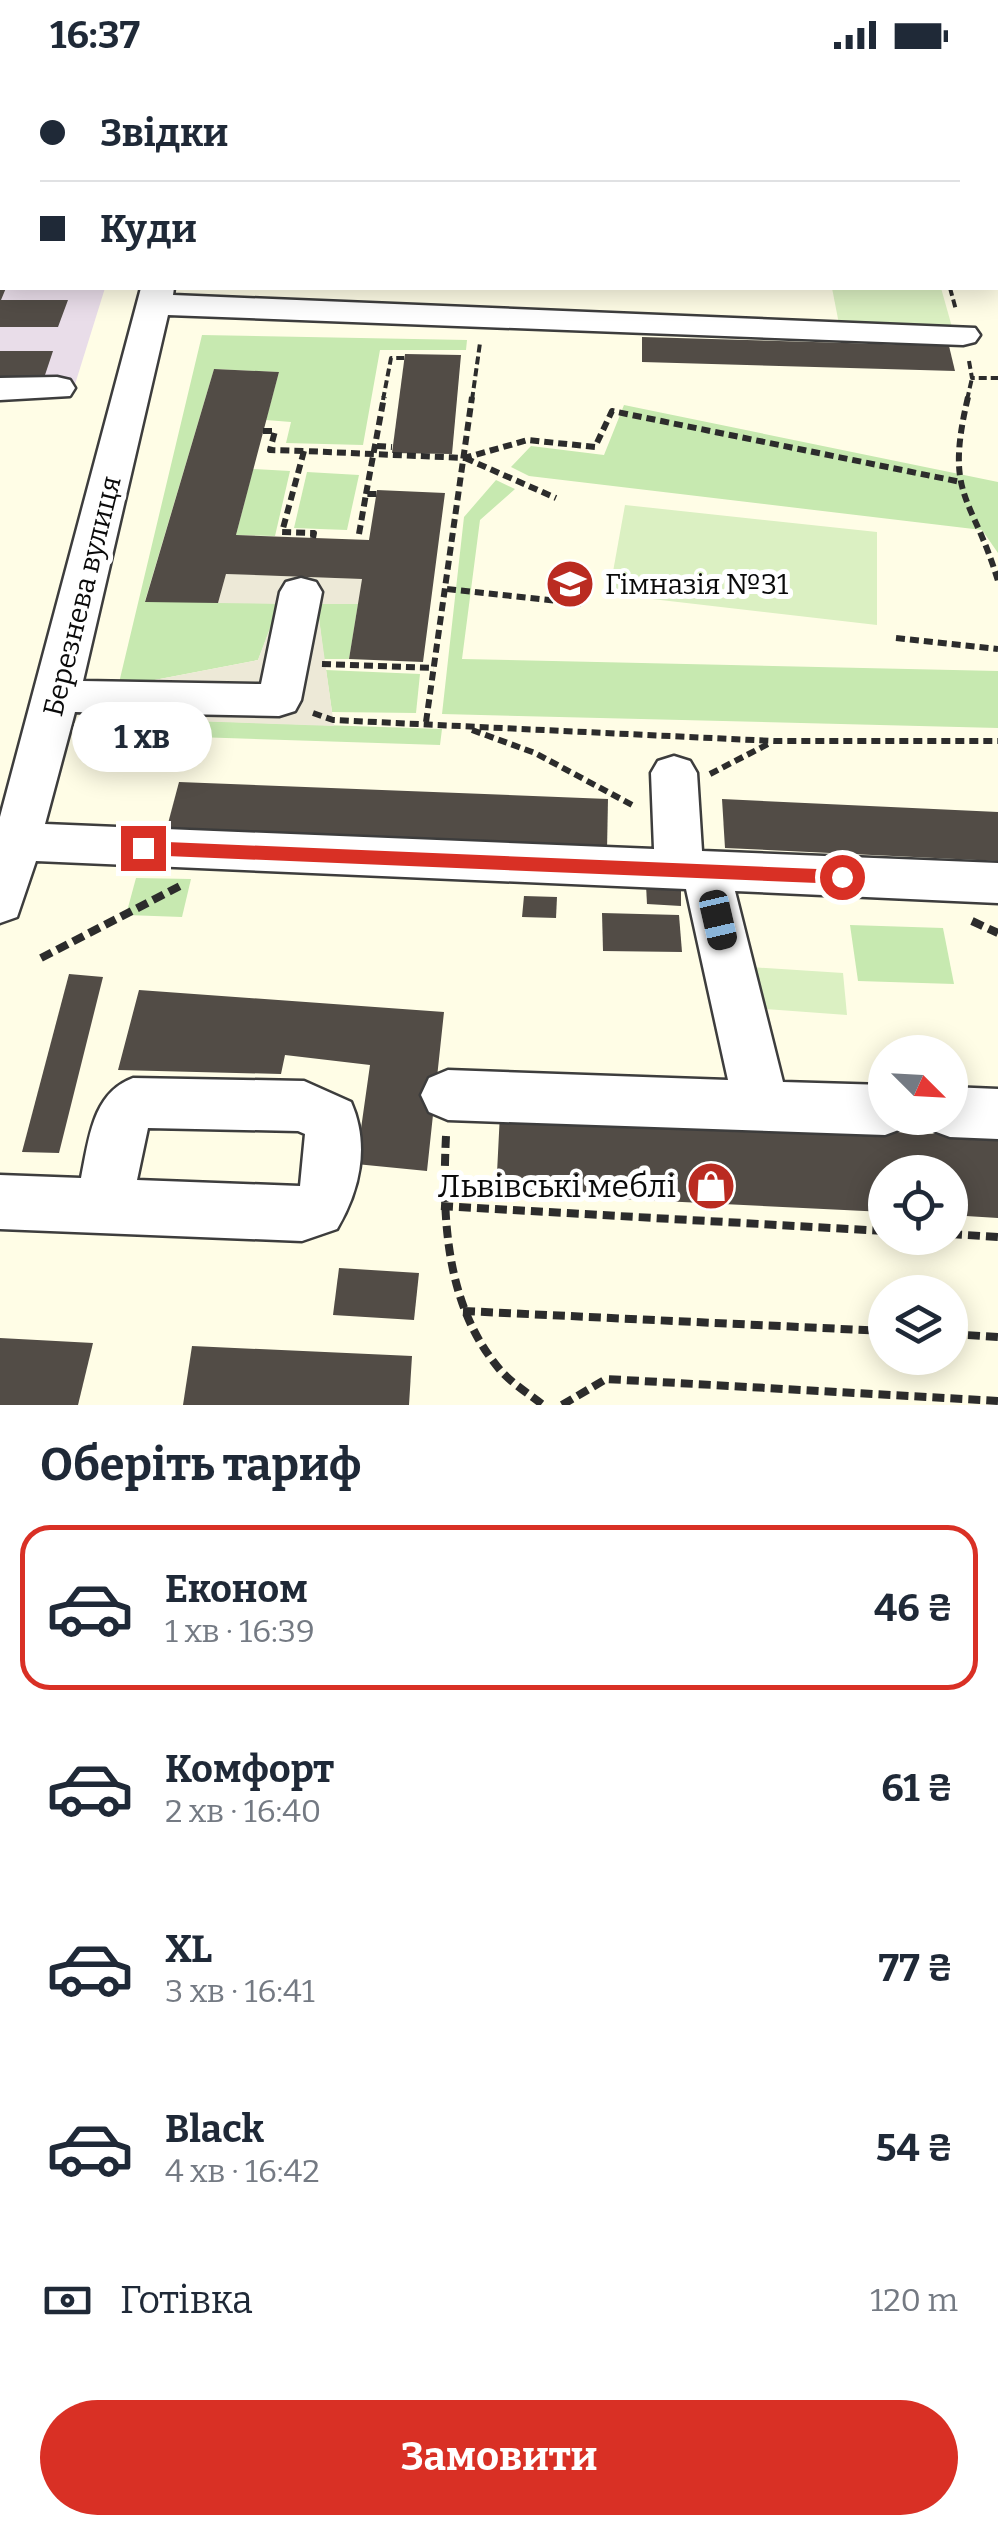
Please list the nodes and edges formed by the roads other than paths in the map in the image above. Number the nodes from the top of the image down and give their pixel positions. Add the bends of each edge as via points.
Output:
1 (450, 70) edge
2 (715, 70) edge
3 (752, 70) edge
4 (710, 290) edge
5 (156, 296) edge
6 (712, 326) junction
7 (963, 335) dead end
8 (57, 388) dead end
9 (0, 389) edge
10 (301, 592) dead end
11 (58, 696) junction
12 (682, 831) junction
13 (9, 840) edge
14 (998, 883) edge
15 (0, 902) edge
16 (448, 1095) road end
17 (762, 1105) junction
18 (868, 1109) edge
19 (968, 1113) edge
20 (998, 1114) edge
21 (0, 1202) edge
22 (103, 1206) dead end

1 - 2 street
2 - 3 street
4 - 6 street
5 - 6 street
5 - 11 street, Березнева вулиця
6 - 7 street
8 - 9 street
10 - 11 street via 282,682
11 - 13 street, Березнева вулиця
12 - 13 street via 212,851
12 - 14 street
12 - 17 street
13 - 15 street, Березнева вулиця
16 - 17 street
17 - 18 street
19 - 20 street
21 - 22 street

